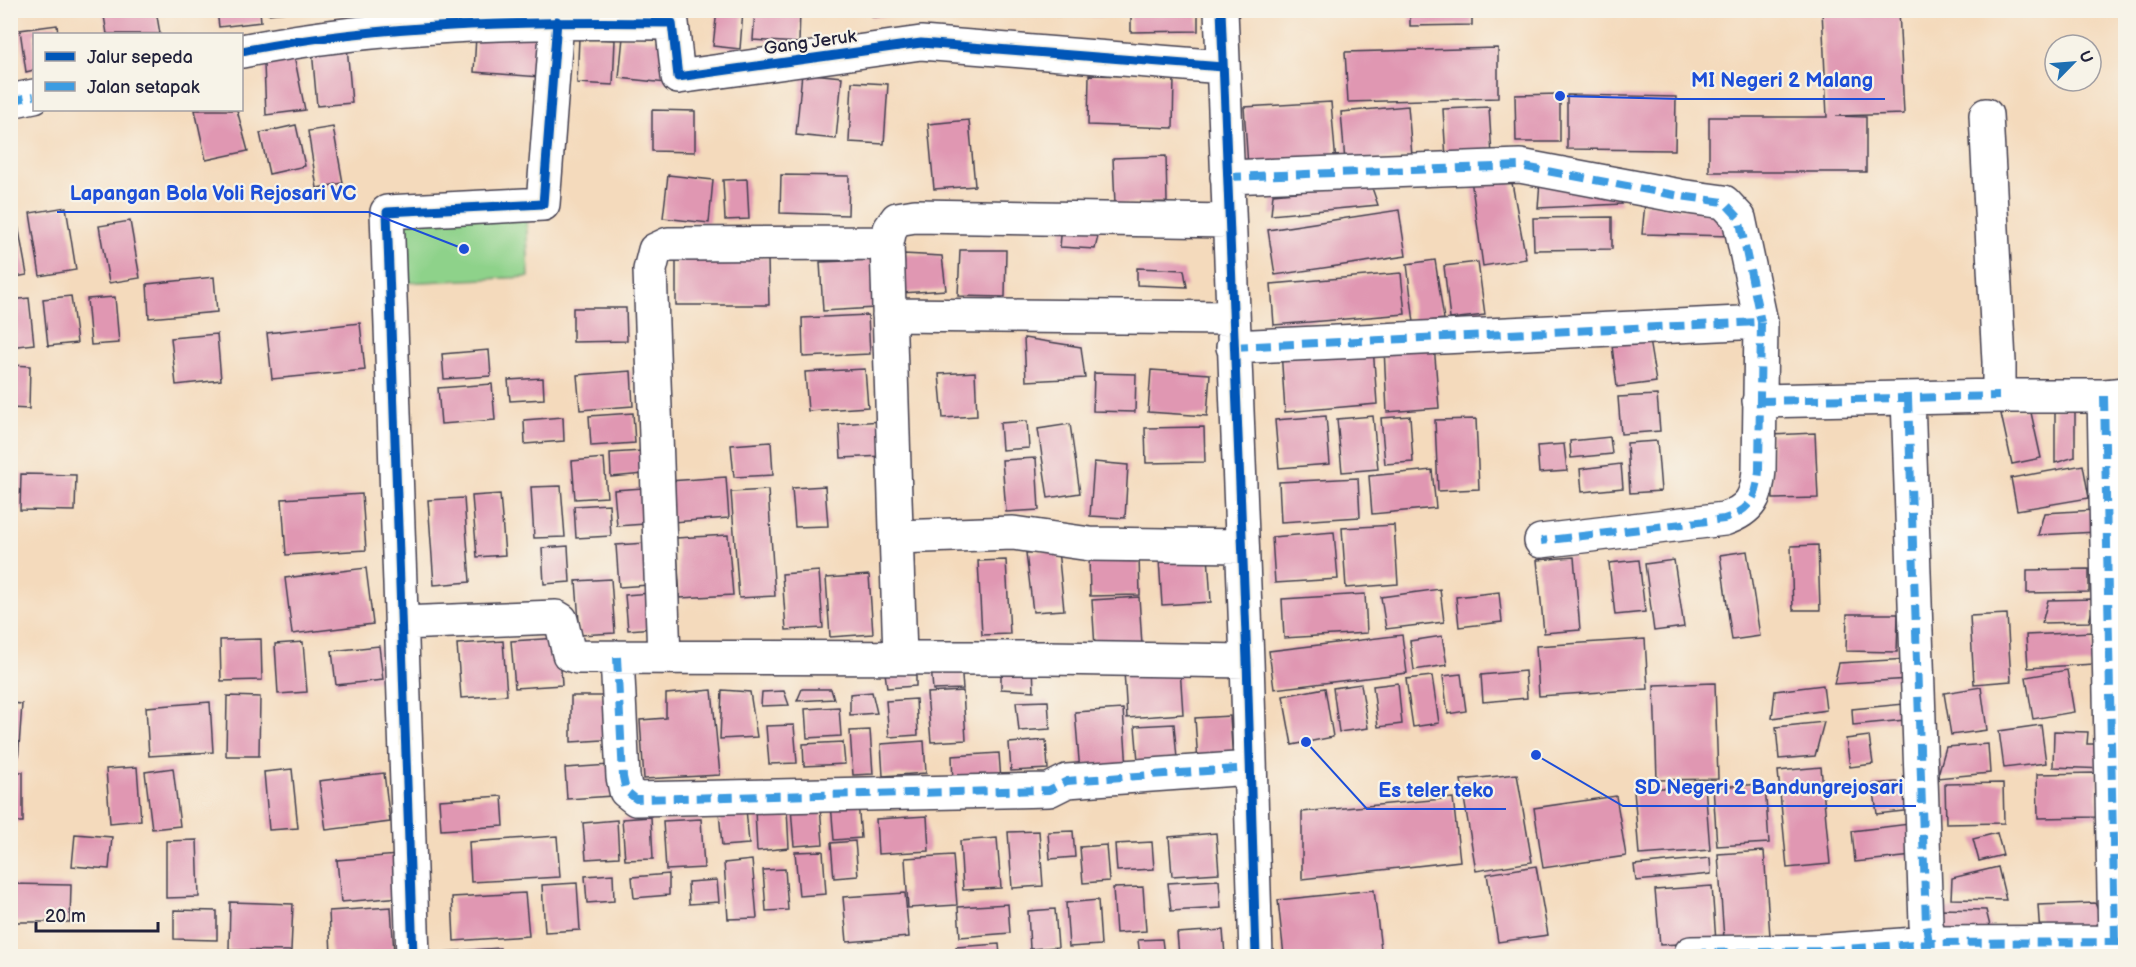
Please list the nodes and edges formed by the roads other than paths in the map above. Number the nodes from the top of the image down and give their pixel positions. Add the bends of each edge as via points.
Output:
1 (1221, 10) edge
2 (557, 21) junction
3 (243, 51) edge
4 (1223, 67) junction
5 (33, 96) edge
6 (10, 101) edge
7 (1986, 115) dead end
8 (1227, 177) junction
9 (1229, 220) junction
10 (887, 243) junction
11 (889, 315) junction
12 (1761, 322) junction
13 (1233, 333) junction
14 (2115, 395) edge
15 (1999, 396) junction
16 (1908, 398) junction
17 (1760, 401) junction
18 (896, 537) junction
19 (1541, 542) dead end
20 (1242, 546) junction
21 (401, 623) junction
22 (617, 657) junction
23 (664, 657) junction
24 (900, 657) junction
25 (1247, 661) junction
26 (1250, 768) junction
27 (2120, 941) edge
28 (1929, 943) junction
29 (2000, 950) edge
30 (1691, 953) dead end
31 (412, 957) edge
32 (1256, 957) edge

1 - 4 street
2 - 3 street via 296,40
2 - 4 street, Gang Jeruk via 672,23 678,77 921,43
2 - 21 street via 543,204 387,212
4 - 8 street
5 - 6 street
7 - 15 street
8 - 9 street
8 - 12 street via 1520,165 1724,202 1739,218
9 - 10 street via 915,216 897,219
9 - 13 street
10 - 11 street
10 - 23 street via 668,244 655,250 650,270
11 - 13 street
11 - 18 street
12 - 13 street
12 - 17 street
13 - 20 street
14 - 15 street
14 - 27 street
15 - 16 street
16 - 17 street
16 - 28 street
17 - 19 street via 1757,488 1750,504 1739,514
18 - 20 street via 1013,533 1090,544
18 - 24 street
20 - 25 street
21 - 22 street via 556,617 561,620 569,654
21 - 31 street
22 - 23 street
22 - 26 street via 623,777 626,791 636,799 1049,790 1067,781
23 - 24 street
24 - 25 street
25 - 26 street
26 - 32 street
27 - 29 street
28 - 29 street
28 - 30 street via 1819,951

